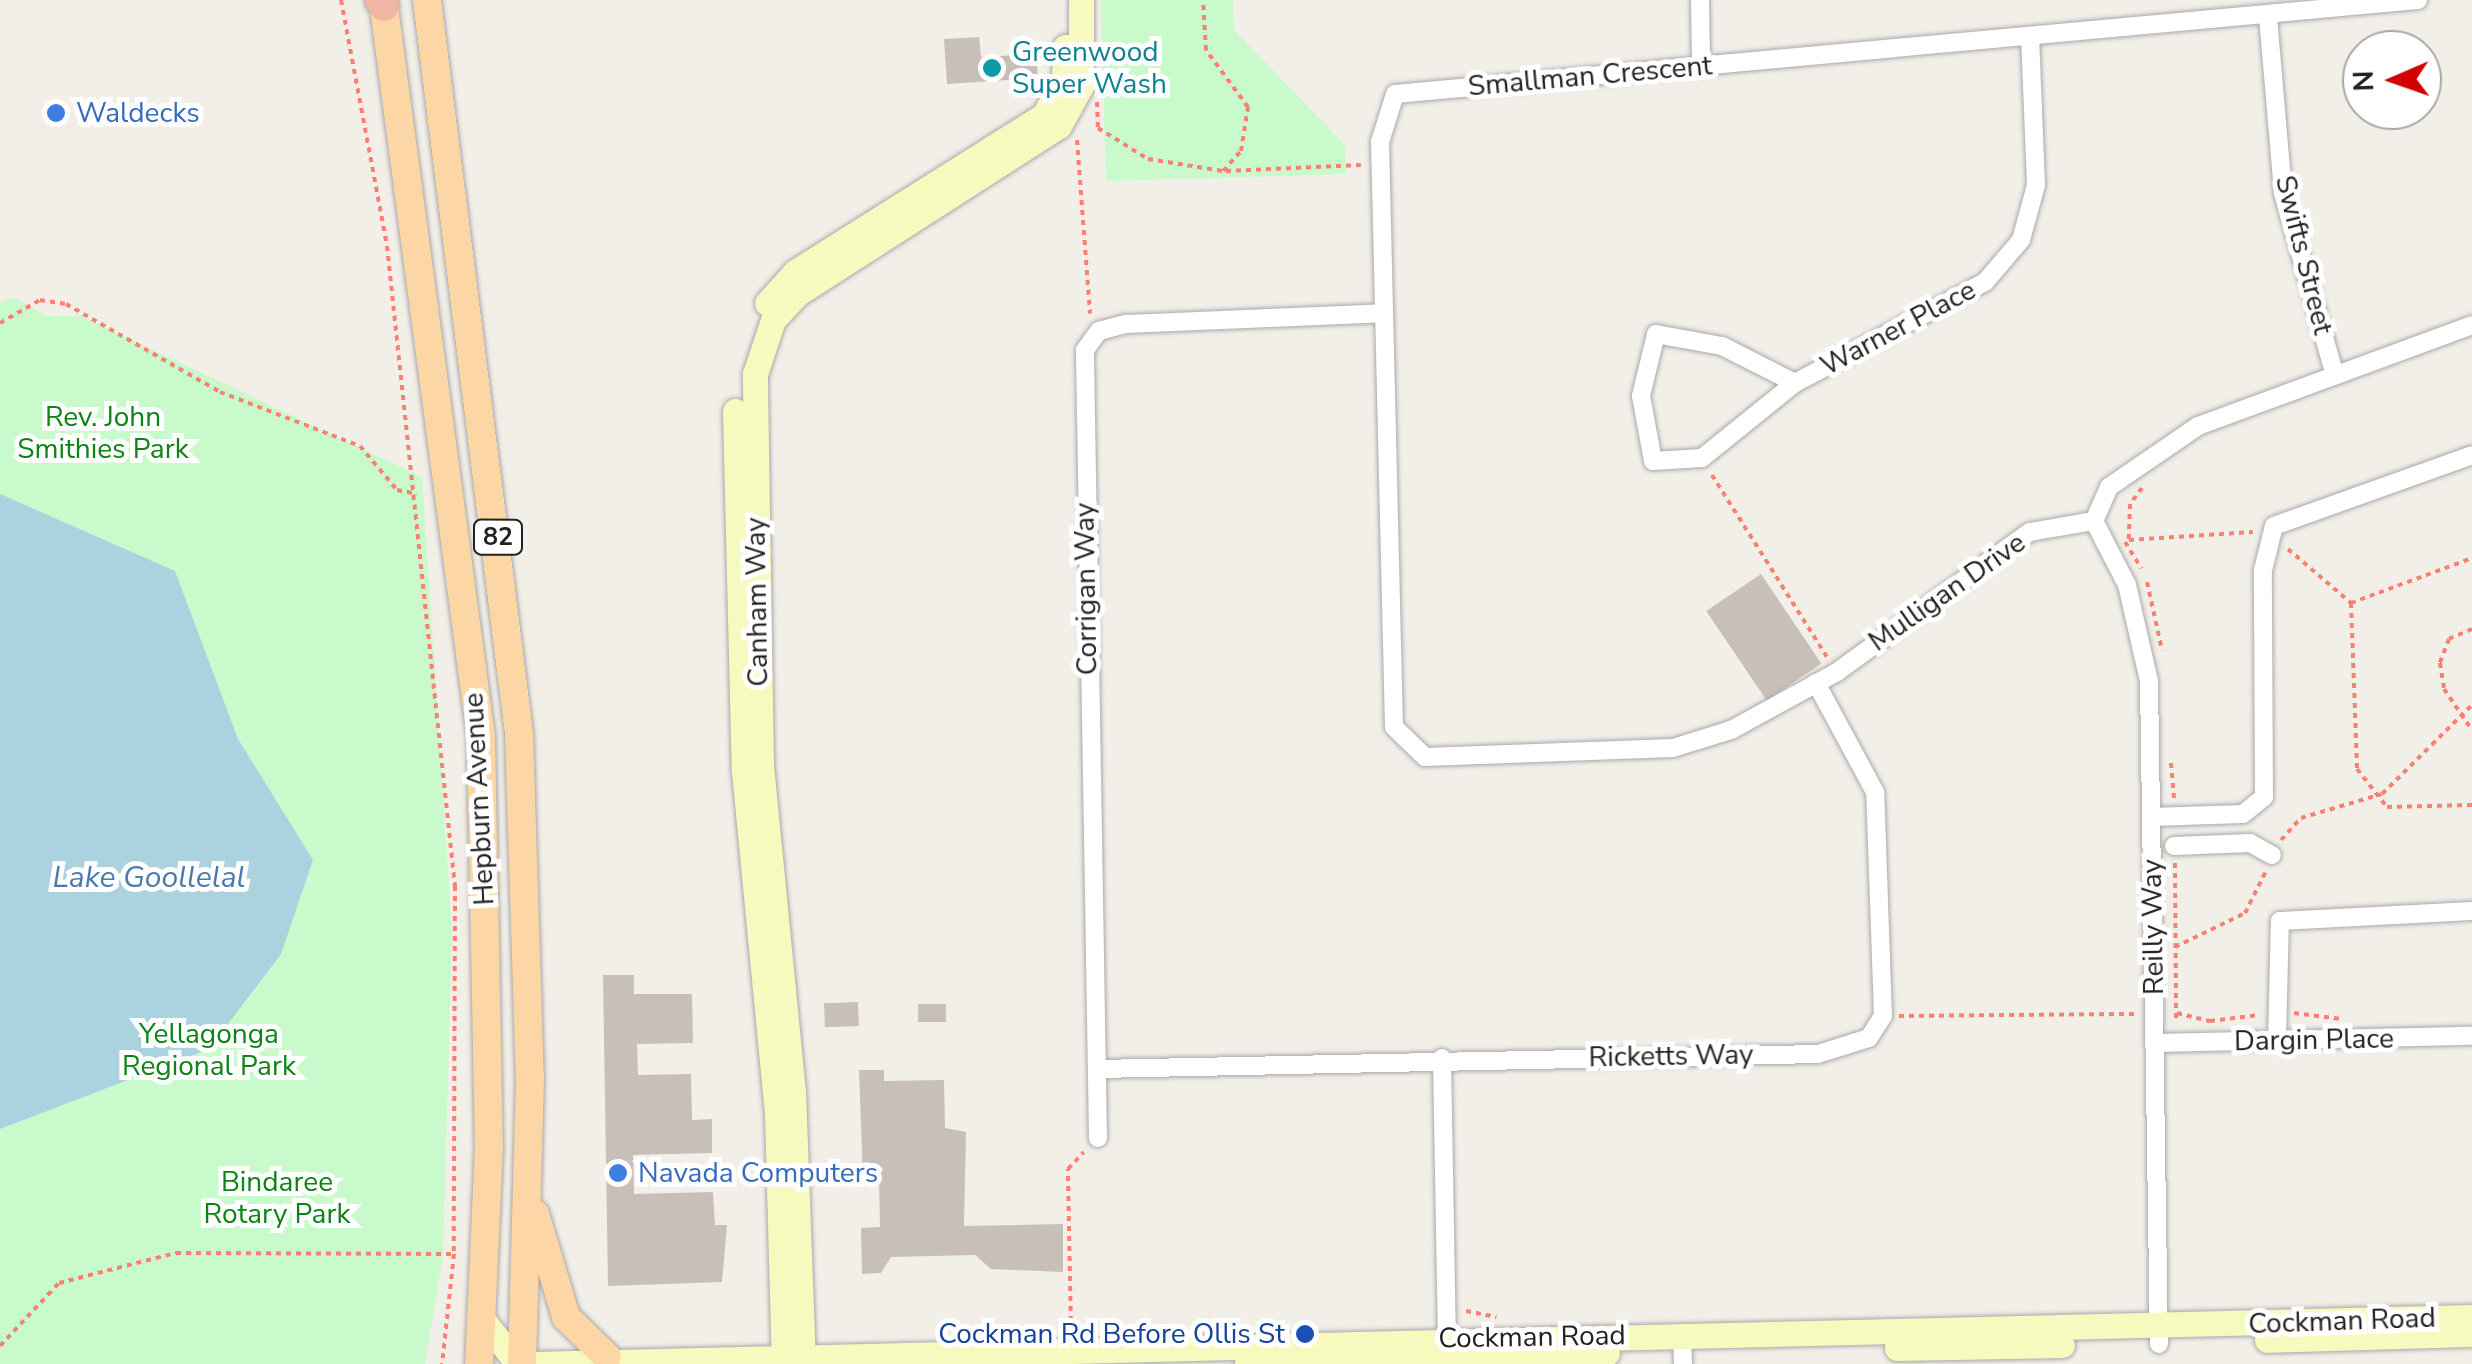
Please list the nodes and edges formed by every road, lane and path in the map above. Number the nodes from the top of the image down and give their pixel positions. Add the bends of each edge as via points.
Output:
1 (340, 0) edge
2 (427, 0) edge
3 (1063, 0) edge
4 (1080, 0) edge
5 (1202, 0) edge
6 (1700, 0) edge
7 (2418, 0) edge
8 (383, 2) edge
9 (2268, 17) junction
10 (2030, 38) junction
11 (1701, 66) junction
12 (1097, 86) dead end
13 (1097, 103) junction
14 (1066, 128) junction
15 (1381, 164) junction
16 (1223, 170) junction
17 (1384, 313) junction
18 (0, 323) edge
19 (2472, 326) edge
20 (1091, 338) junction
21 (2334, 372) junction
22 (1795, 384) junction
23 (2472, 455) edge
24 (1702, 458) junction
25 (416, 494) junction
26 (2094, 521) junction
27 (2106, 549) junction
28 (2472, 558) edge
29 (2351, 603) dead end
30 (2472, 629) edge
31 (2162, 666) dead end
32 (1836, 672) junction
33 (1816, 684) junction
34 (2472, 705) edge
35 (2464, 712) junction
36 (1394, 727) joint
37 (2472, 730) edge
38 (2165, 753) dead end
39 (2472, 805) edge
40 (2152, 816) junction
41 (2174, 816) junction
42 (2174, 846) joint
43 (2272, 856) dead end
44 (2472, 911) edge
45 (2176, 1013) junction
46 (2154, 1014) junction
47 (2276, 1014) junction
48 (1882, 1016) junction
49 (2362, 1019) dead end
50 (2472, 1036) edge
51 (2277, 1040) junction
52 (2176, 1042) junction
53 (2156, 1043) junction
54 (1442, 1058) junction
55 (1097, 1069) junction
56 (1098, 1138) joint
57 (530, 1199) junction
58 (454, 1254) junction
59 (2472, 1317) edge
60 (482, 1319) junction
61 (2472, 1334) edge
62 (2158, 1335) junction
63 (1072, 1341) dead end
64 (0, 1346) edge
65 (1447, 1348) junction
66 (1682, 1350) edge
67 (607, 1357) junction
68 (1114, 1358) edge
69 (794, 1359) edge
70 (442, 1364) edge
71 (479, 1364) edge
72 (520, 1364) edge
73 (533, 1364) edge

1 - 25 path via 369,125
2 - 57 main road, Hepburn Avenue / 82 via 520,732
3 - 69 main road, Canham Way via 1064,80 1044,115 795,272 756,319 737,374 744,771
4 - 14 main road, Canham Way via 1081,86
5 - 16 path via 1206,50 1248,107 1242,150
6 - 11 street
7 - 9 street, Smallman Crescent
8 - 60 main road, Hepburn Avenue / 82 via 481,736 488,1146
9 - 10 street, Smallman Crescent
9 - 21 street, Swifts Street via 2284,193
10 - 11 street, Smallman Crescent
10 - 22 street, Warner Place via 2036,185 2021,240 1985,282
11 - 15 street, Smallman Crescent via 1395,94
12 - 13 path
13 - 14 path
13 - 16 path via 1098,128 1148,159
14 - 20 path via 1084,156
14 - 69 main road, Canham Way via 797,294 773,320 754,374 761,768 792,1092
15 - 16 path
15 - 17 street, Smallman Crescent
17 - 20 street via 1126,324
17 - 36 street, Smallman Crescent
18 - 25 path via 40,300 66,304 220,392 360,446 397,490
19 - 21 street
20 - 55 street, Corrigan Way via 1082,395
21 - 26 street via 2198,426 2110,486
22 - 24 street, Warner Place
22 - 24 street, Warner Place via 1722,346 1656,334 1641,396 1653,461
23 - 41 street via 2274,526 2262,570 2264,796 2243,814
24 - 32 path
25 - 58 path via 455,886
26 - 27 street, Reilly Way
26 - 32 street, Mulligan Drive via 2030,532
27 - 31 path via 2130,540 2162,631
27 - 40 street, Reilly Way via 2144,638
28 - 29 path
30 - 35 path via 2440,650 2444,689
32 - 33 street, Mulligan Drive
33 - 36 street, Mulligan Drive via 1731,730 1673,748 1425,757
33 - 48 street via 1875,792
34 - 35 path
35 - 37 path
35 - 39 path via 2378,796 2387,808
38 - 41 path
40 - 41 street
40 - 46 street, Reilly Way
42 - 43 street via 2250,843
42 - 45 path
44 - 47 street via 2280,921
45 - 47 path via 2210,1022
45 - 52 path
46 - 48 path
46 - 53 street, Reilly Way
47 - 49 path
47 - 51 street
48 - 54 street, Ricketts Way via 1869,1038 1818,1054
50 - 51 street, Dargin Place
51 - 52 street, Dargin Place
52 - 53 street, Dargin Place
53 - 62 street, Reilly Way
54 - 55 street, Ricketts Way
54 - 65 street
55 - 56 street, Corrigan Way
56 - 63 path via 1068,1169
57 - 67 main road via 566,1317
57 - 72 main road, Hepburn Avenue / 82
58 - 64 path via 176,1253 58,1283
58 - 70 path
59 - 62 main road, Cockman Road
60 - 71 main road, Hepburn Avenue / 82
60 - 72 main road
61 - 62 main road, Cockman Road
62 - 66 main road, Cockman Road
65 - 66 main road, Cockman Road
65 - 68 main road, Cockman Road
67 - 69 main road, Cockman Road
67 - 73 main road, Cockman Road
68 - 69 main road, Cockman Road

